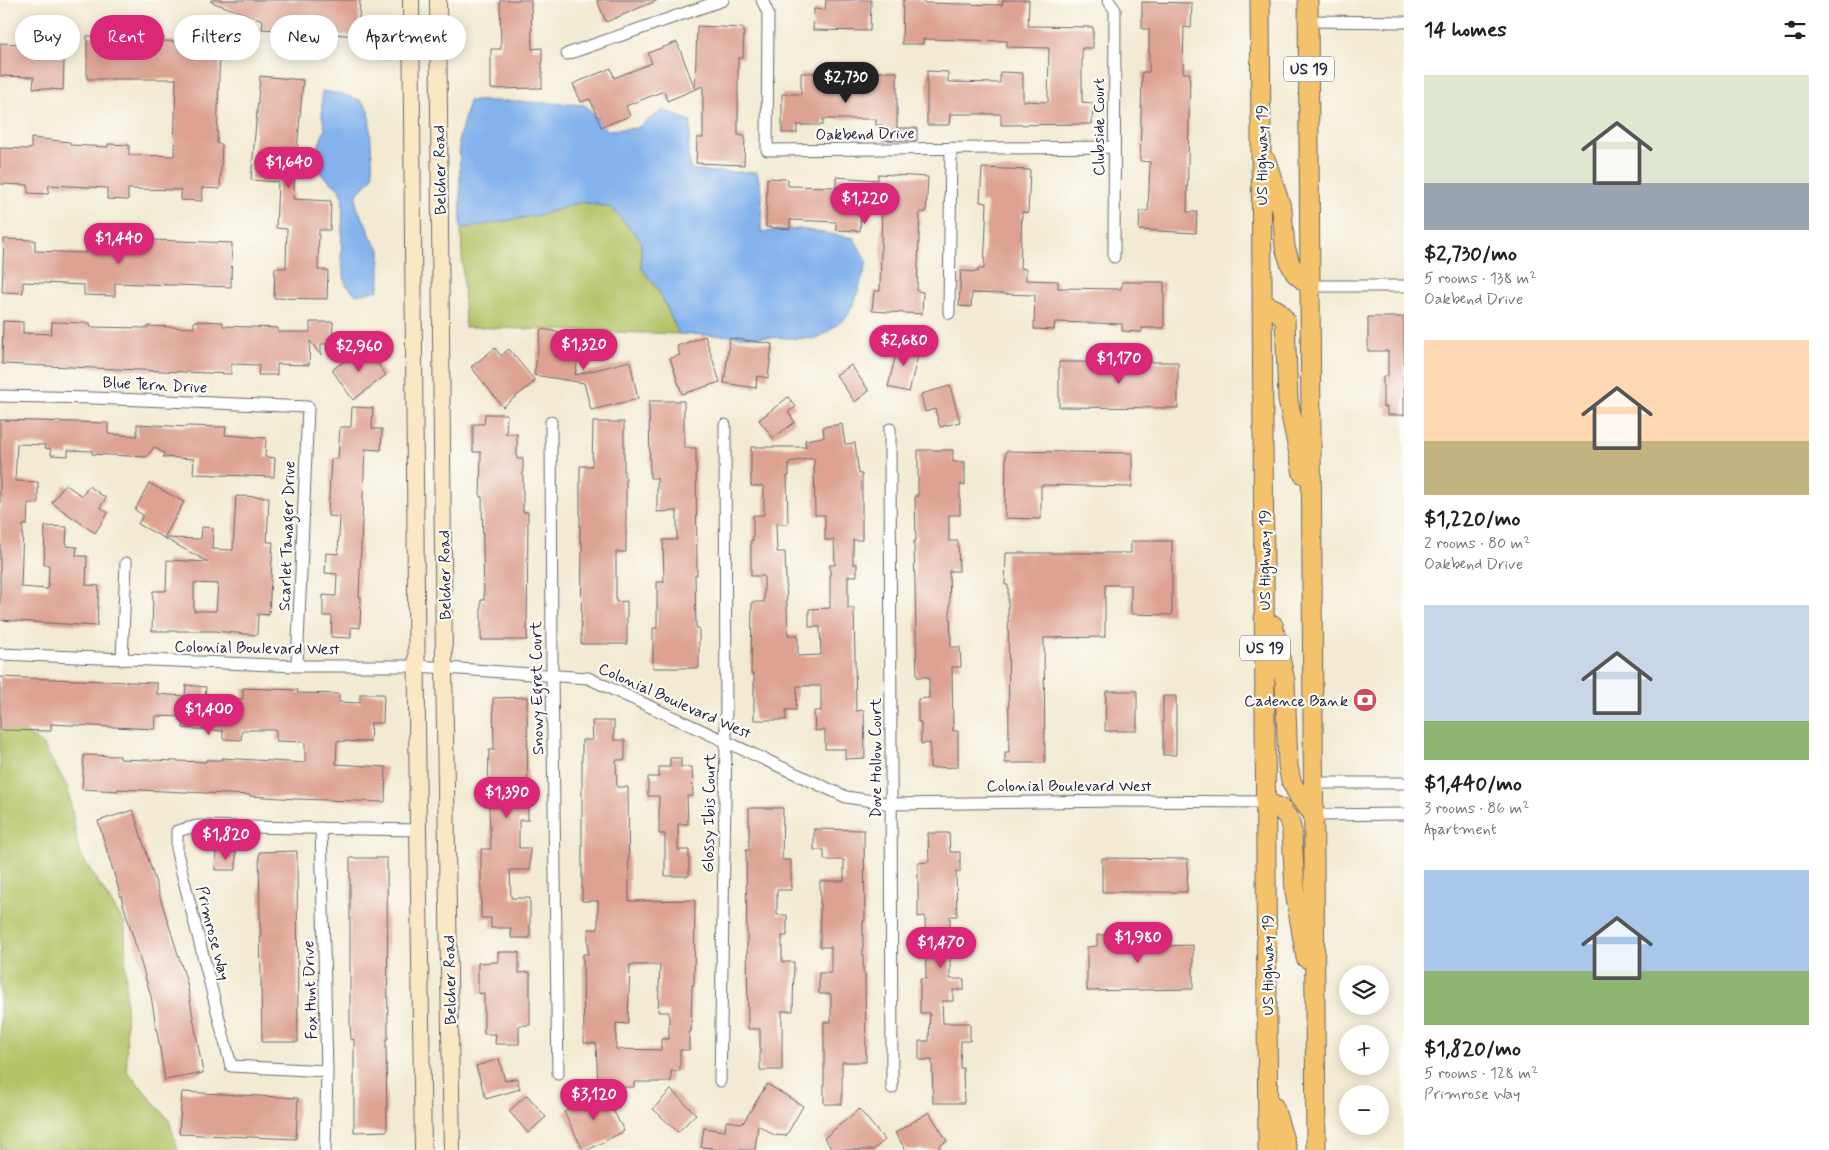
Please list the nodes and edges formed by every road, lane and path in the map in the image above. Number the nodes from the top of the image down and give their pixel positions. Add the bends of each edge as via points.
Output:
1 (412, 0) edge
2 (430, 0) edge
3 (438, 0) edge
4 (723, 0) edge
5 (762, 0) edge
6 (1108, 0) edge
7 (1260, 0) edge
8 (1308, 0) edge
9 (430, 15) edge
10 (438, 15) edge
11 (1308, 21) junction
12 (1404, 22) edge
13 (567, 54) dead end
14 (438, 60) edge
15 (1261, 146) junction
16 (1114, 147) junction
17 (951, 148) junction
18 (1114, 257) dead end
19 (1310, 286) junction
20 (1404, 286) edge
21 (1262, 303) junction
22 (949, 312) dead end
23 (0, 396) edge
24 (308, 408) joint
25 (551, 422) dead end
26 (725, 425) dead end
27 (890, 429) dead end
28 (1312, 522) junction
29 (126, 563) dead end
30 (1264, 587) junction
31 (0, 654) edge
32 (122, 660) junction
33 (297, 666) junction
34 (418, 666) junction
35 (444, 668) junction
36 (552, 675) junction
37 (726, 741) junction
38 (1314, 783) junction
39 (1404, 783) edge
40 (1266, 802) junction
41 (892, 804) junction
42 (1404, 814) edge
43 (1314, 815) junction
44 (321, 828) junction
45 (418, 830) junction
46 (1315, 1016) junction
47 (328, 1071) junction
48 (558, 1074) dead end
49 (720, 1081) dead end
50 (892, 1088) dead end
51 (1268, 1089) junction
52 (325, 1150) edge
53 (423, 1150) edge
54 (452, 1150) edge
55 (1268, 1150) edge
56 (1287, 1150) edge
57 (1316, 1150) edge

1 - 34 main road, Belcher Road
2 - 9 main road
3 - 10 main road, Belcher Road
4 - 13 street
5 - 17 street, Oakbend Drive via 768,13 767,150
6 - 16 street, Clubside Court via 1114,10
7 - 15 highway, US Highway 19 / US 19
8 - 11 highway, US 19
11 - 12 street
11 - 19 highway, US 19
14 - 35 main road, Belcher Road
15 - 19 highway via 1282,210 1285,247 1290,263 1295,274
15 - 21 highway, US Highway 19 / US 19
16 - 17 street, Oakbend Drive
16 - 18 street, Clubside Court
17 - 22 street
19 - 20 street
19 - 28 highway, US 19
21 - 28 highway via 1277,310 1285,320 1288,400
21 - 30 highway, US Highway 19 / US 19
23 - 24 street, Blue Tern Drive
24 - 33 street, Scarlet Tanager Drive
25 - 36 street, Snowy Egret Court
26 - 37 street, Glossy Ibis Court
27 - 41 street, Dove Hollow Court
28 - 38 highway, US 19
29 - 32 street
30 - 40 highway, US Highway 19 / US 19
30 - 43 highway via 1285,681 1291,781
31 - 32 street, Colonial Boulevard West
32 - 33 street, Colonial Boulevard West
33 - 34 street, Colonial Boulevard West
34 - 35 street, Colonial Boulevard West
34 - 45 main road, Belcher Road
35 - 36 street, Colonial Boulevard West
35 - 54 main road, Belcher Road
36 - 37 street, Colonial Boulevard West via 588,678
36 - 48 street, Snowy Egret Court
37 - 41 street, Colonial Boulevard West via 846,797
37 - 49 street, Glossy Ibis Court
38 - 39 street
38 - 43 highway, US 19
40 - 41 street, Colonial Boulevard West
40 - 46 highway via 1280,808 1289,819 1292,832 1295,892
40 - 51 highway, US Highway 19 / US 19
41 - 50 street, Dove Hollow Court
42 - 43 street
43 - 46 highway, US 19
44 - 45 street, Primrose Way
44 - 47 street, Fox Hunt Drive
44 - 47 street, Primrose Way via 197,826 177,831 177,853 231,1066
45 - 53 main road, Belcher Road
46 - 57 highway, US 19
47 - 52 street, Fox Hunt Drive
51 - 55 highway, US Highway 19 / US 19
51 - 56 highway

